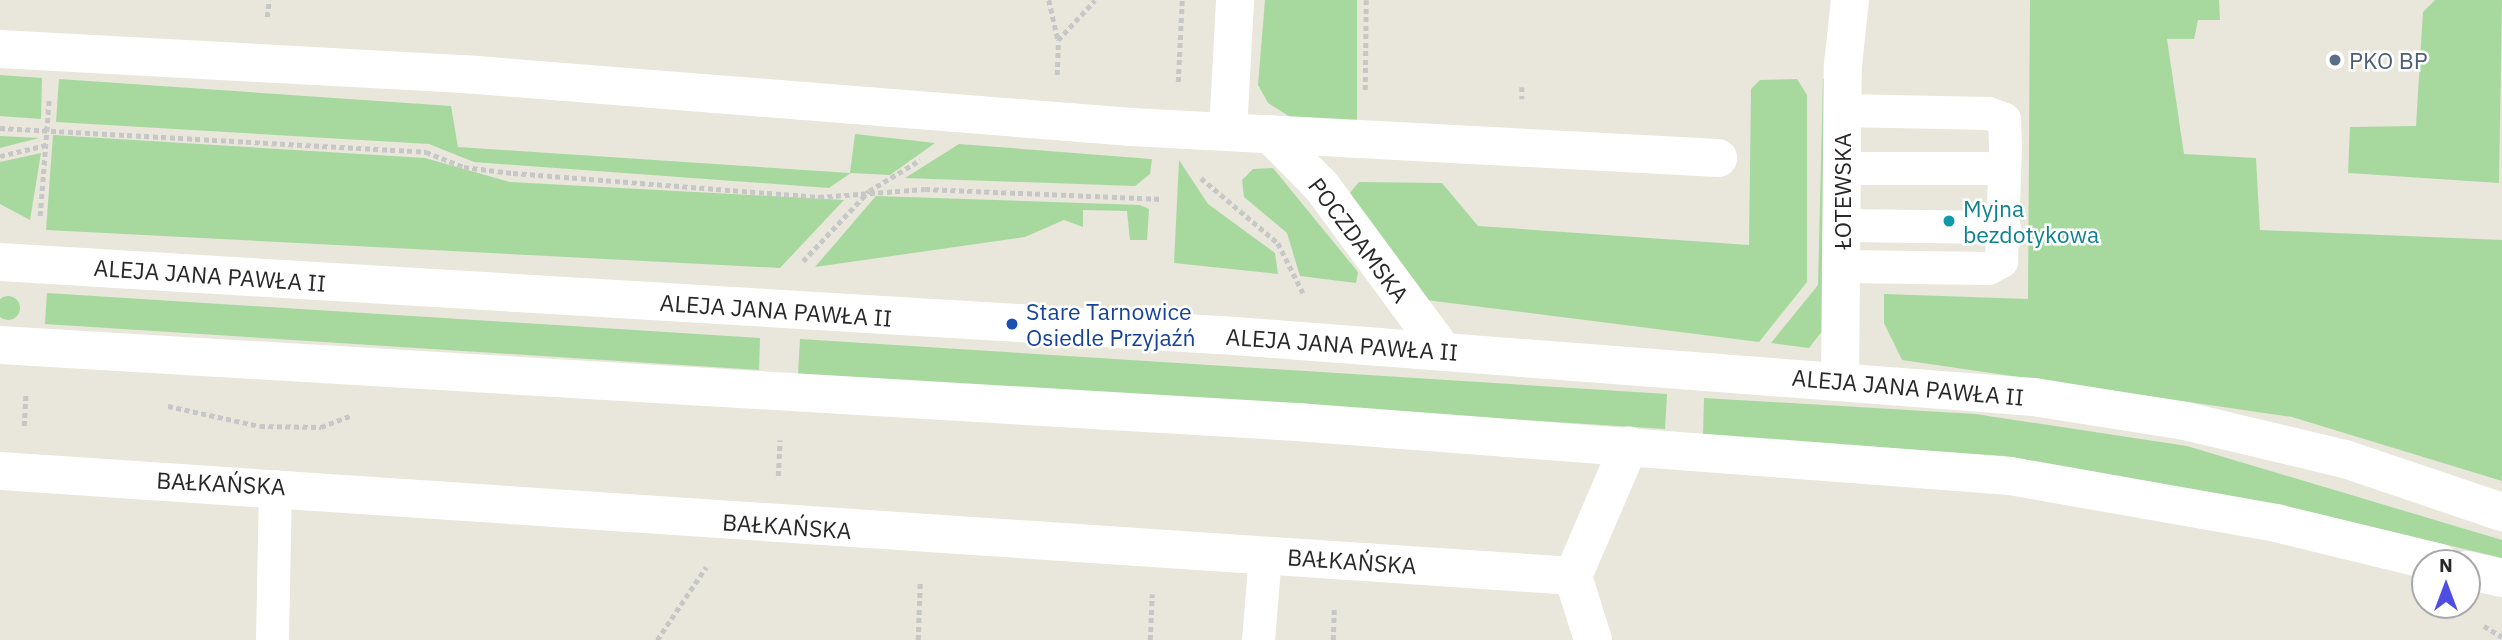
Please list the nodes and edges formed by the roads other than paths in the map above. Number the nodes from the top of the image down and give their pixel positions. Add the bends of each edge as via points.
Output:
1 (1235, 0) edge
2 (1850, 0) edge
3 (0, 48) edge
4 (1842, 110) junction
5 (1201, 130) junction
6 (1270, 134) junction
7 (1718, 158) dead end
8 (1842, 167) junction
9 (2004, 167) junction
10 (1842, 225) junction
11 (2004, 227) junction
12 (0, 262) edge
13 (1842, 266) junction
14 (0, 345) edge
15 (1443, 351) junction
16 (1840, 382) junction
17 (1629, 446) junction
18 (0, 471) edge
19 (275, 486) junction
20 (2502, 513) edge
21 (1265, 555) junction
22 (2411, 556) edge
23 (2481, 573) edge
24 (1573, 576) junction
25 (2502, 578) edge
26 (272, 640) edge
27 (1258, 640) edge
28 (1593, 640) edge

1 - 5 street
2 - 4 street, ŁOTEWSKA
3 - 5 street via 464,74
4 - 8 street, ŁOTEWSKA
4 - 9 lane via 1988,113 2004,119
5 - 6 street
6 - 7 street
6 - 15 street, POCZDAMSKA via 1322,187
8 - 9 lane
8 - 10 street, ŁOTEWSKA
9 - 11 lane
10 - 11 lane
10 - 13 street, ŁOTEWSKA
11 - 13 lane via 2001,261 1988,268
12 - 15 street, ALEJA JANA PAWŁA II
13 - 16 street, ŁOTEWSKA
14 - 17 street
15 - 16 street, ALEJA JANA PAWŁA II
16 - 20 street, ALEJA JANA PAWŁA II via 2034,397 2185,421 2344,459
17 - 22 street via 2010,477 2276,523
17 - 24 street
18 - 19 street, BAŁKAŃSKA
19 - 21 street, BAŁKAŃSKA via 775,526
19 - 26 lane
21 - 24 street, BAŁKAŃSKA
21 - 27 lane
23 - 25 street
24 - 28 street

